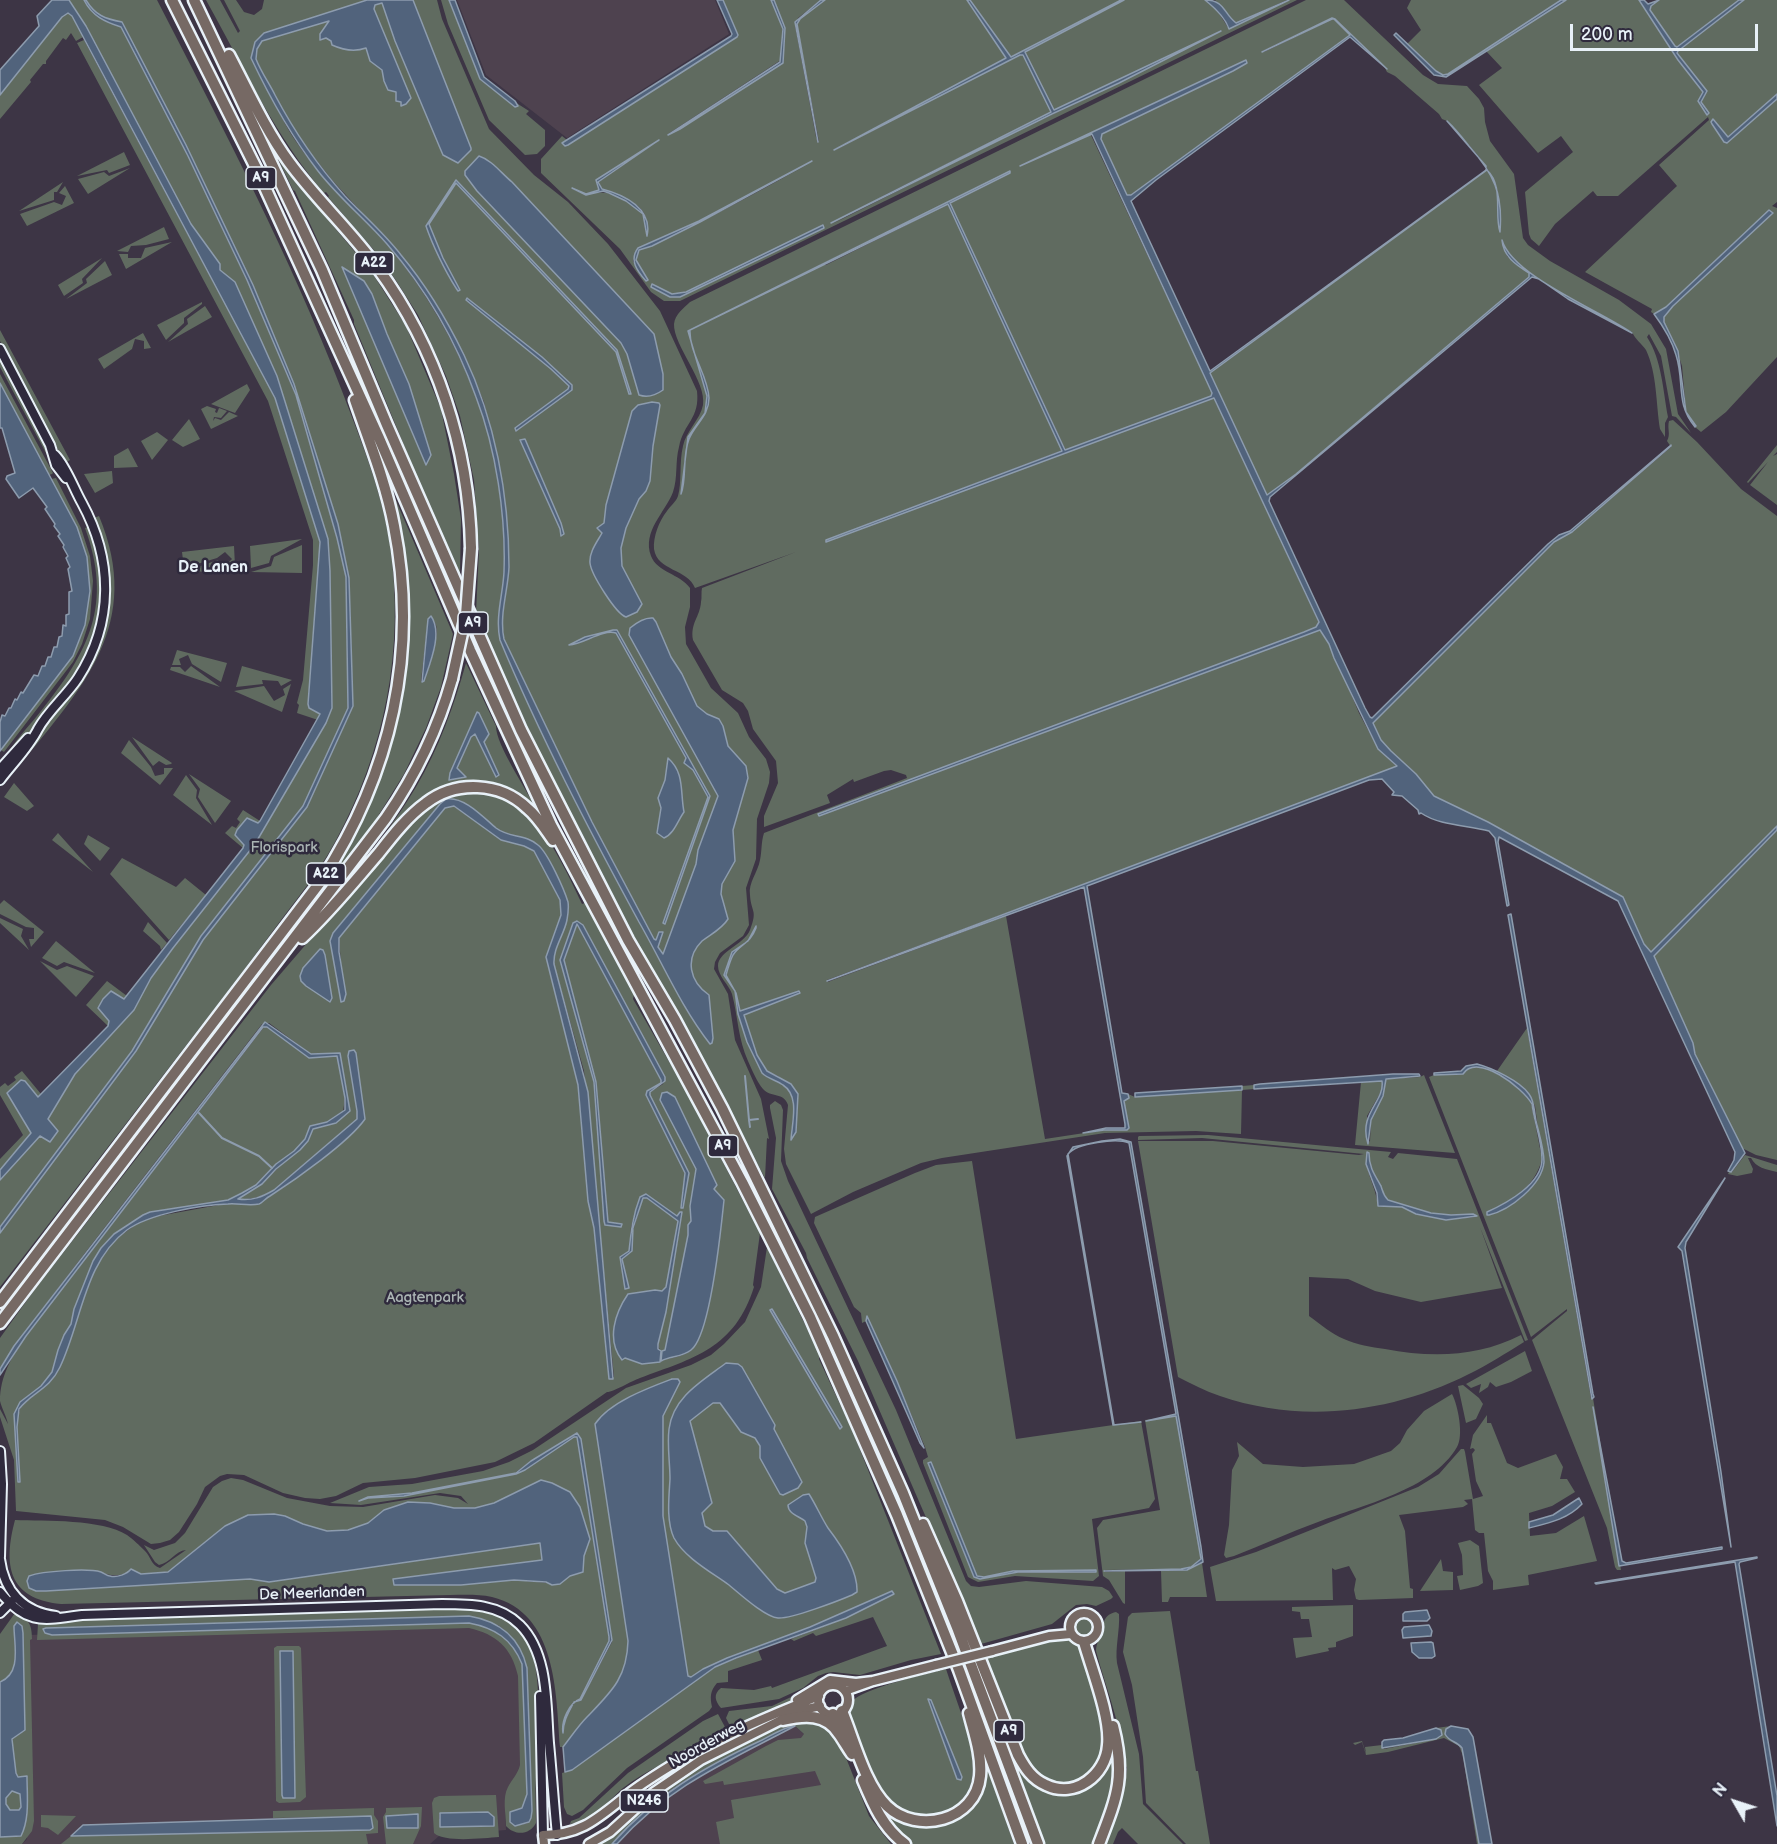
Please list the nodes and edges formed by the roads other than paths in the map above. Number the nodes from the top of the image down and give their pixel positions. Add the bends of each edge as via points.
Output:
1 (171, 0) edge
2 (194, 0) edge
3 (201, 13) junction
4 (0, 349) edge
5 (343, 360) junction
6 (38, 729) junction
7 (0, 769) edge
8 (0, 780) edge
9 (584, 887) junction
10 (276, 963) junction
11 (0, 1302) edge
12 (0, 1323) edge
13 (0, 1451) edge
14 (903, 1493) junction
15 (1, 1525) edge
16 (0, 1558) edge
17 (7, 1597) edge
18 (0, 1613) edge
19 (1070, 1630) junction
20 (1088, 1641) junction
21 (537, 1655) junction
22 (959, 1670) junction
23 (889, 1678) junction
24 (873, 1681) junction
25 (846, 1694) junction
26 (819, 1696) junction
27 (819, 1706) junction
28 (838, 1713) junction
29 (780, 1716) junction
30 (852, 1754) junction
31 (544, 1840) edge
32 (557, 1840) edge
33 (589, 1844) edge
34 (905, 1844) edge
35 (1022, 1844) edge
36 (1038, 1844) edge
37 (1099, 1844) edge

1 - 5 highway, A9 via 257,170
2 - 3 highway, A9
3 - 10 highway, A22, bridge via 288,161 377,267 414,324 440,383 457,438 467,495 471,548 466,615 452,679 431,738 401,795 368,843
3 - 14 highway, A9 via 322,270 521,730 623,930 743,1151 833,1336
4 - 6 main road via 90,519 100,546 105,580 100,630 86,664
5 - 9 highway, A9 via 479,672
5 - 11 highway, A22 via 394,523 402,574 400,671 375,775 350,832 321,881
6 - 7 main road
6 - 8 main road
9 - 10 highway, A22 via 537,817 516,798 479,787 447,791 412,814 319,923
9 - 22 highway, A9 via 810,1317 897,1515
10 - 12 highway, A22
13 - 15 main road
14 - 20 highway, A9 via 921,1519 950,1583 1018,1755 1030,1773 1052,1788 1083,1784 1099,1772 1106,1759 1109,1737
14 - 36 highway, A9
15 - 16 main road
16 - 17 main road
17 - 18 main road
17 - 21 main road, De Meerlanden via 39,1612 64,1617 473,1604 504,1613 519,1624
19 - 20 main road via 1079,1641
19 - 20 main road via 1078,1614 1092,1615 1099,1628
19 - 23 main road, Noorderweg / N246, bridge
20 - 37 highway via 1116,1737 1120,1767 1118,1793
21 - 31 main road, De Meerlanden
21 - 32 main road, De Meerlanden via 543,1679
22 - 28 highway, A9 via 980,1776 969,1801 947,1818 915,1821 888,1807 873,1787
22 - 35 highway, A9
23 - 24 main road, Noorderweg / N246
23 - 25 main road, Noorderweg / N246
24 - 25 main road, Noorderweg / N246
24 - 29 main road, Noorderweg / N246 via 830,1680
25 - 26 main road, N246 via 837,1686 828,1686
25 - 28 main road via 845,1707
26 - 27 main road
26 - 29 main road, Noorderweg / N246
27 - 28 main road via 825,1712
27 - 29 main road, Noorderweg / N246
28 - 30 highway
29 - 30 highway via 803,1715 824,1720 839,1733
29 - 32 main road, Noorderweg / N246 via 730,1734 660,1772 594,1821
29 - 33 main road, Noorderweg / N246 via 654,1792 609,1832
30 - 34 highway via 880,1817
31 - 32 main road, Noorderweg / N246

